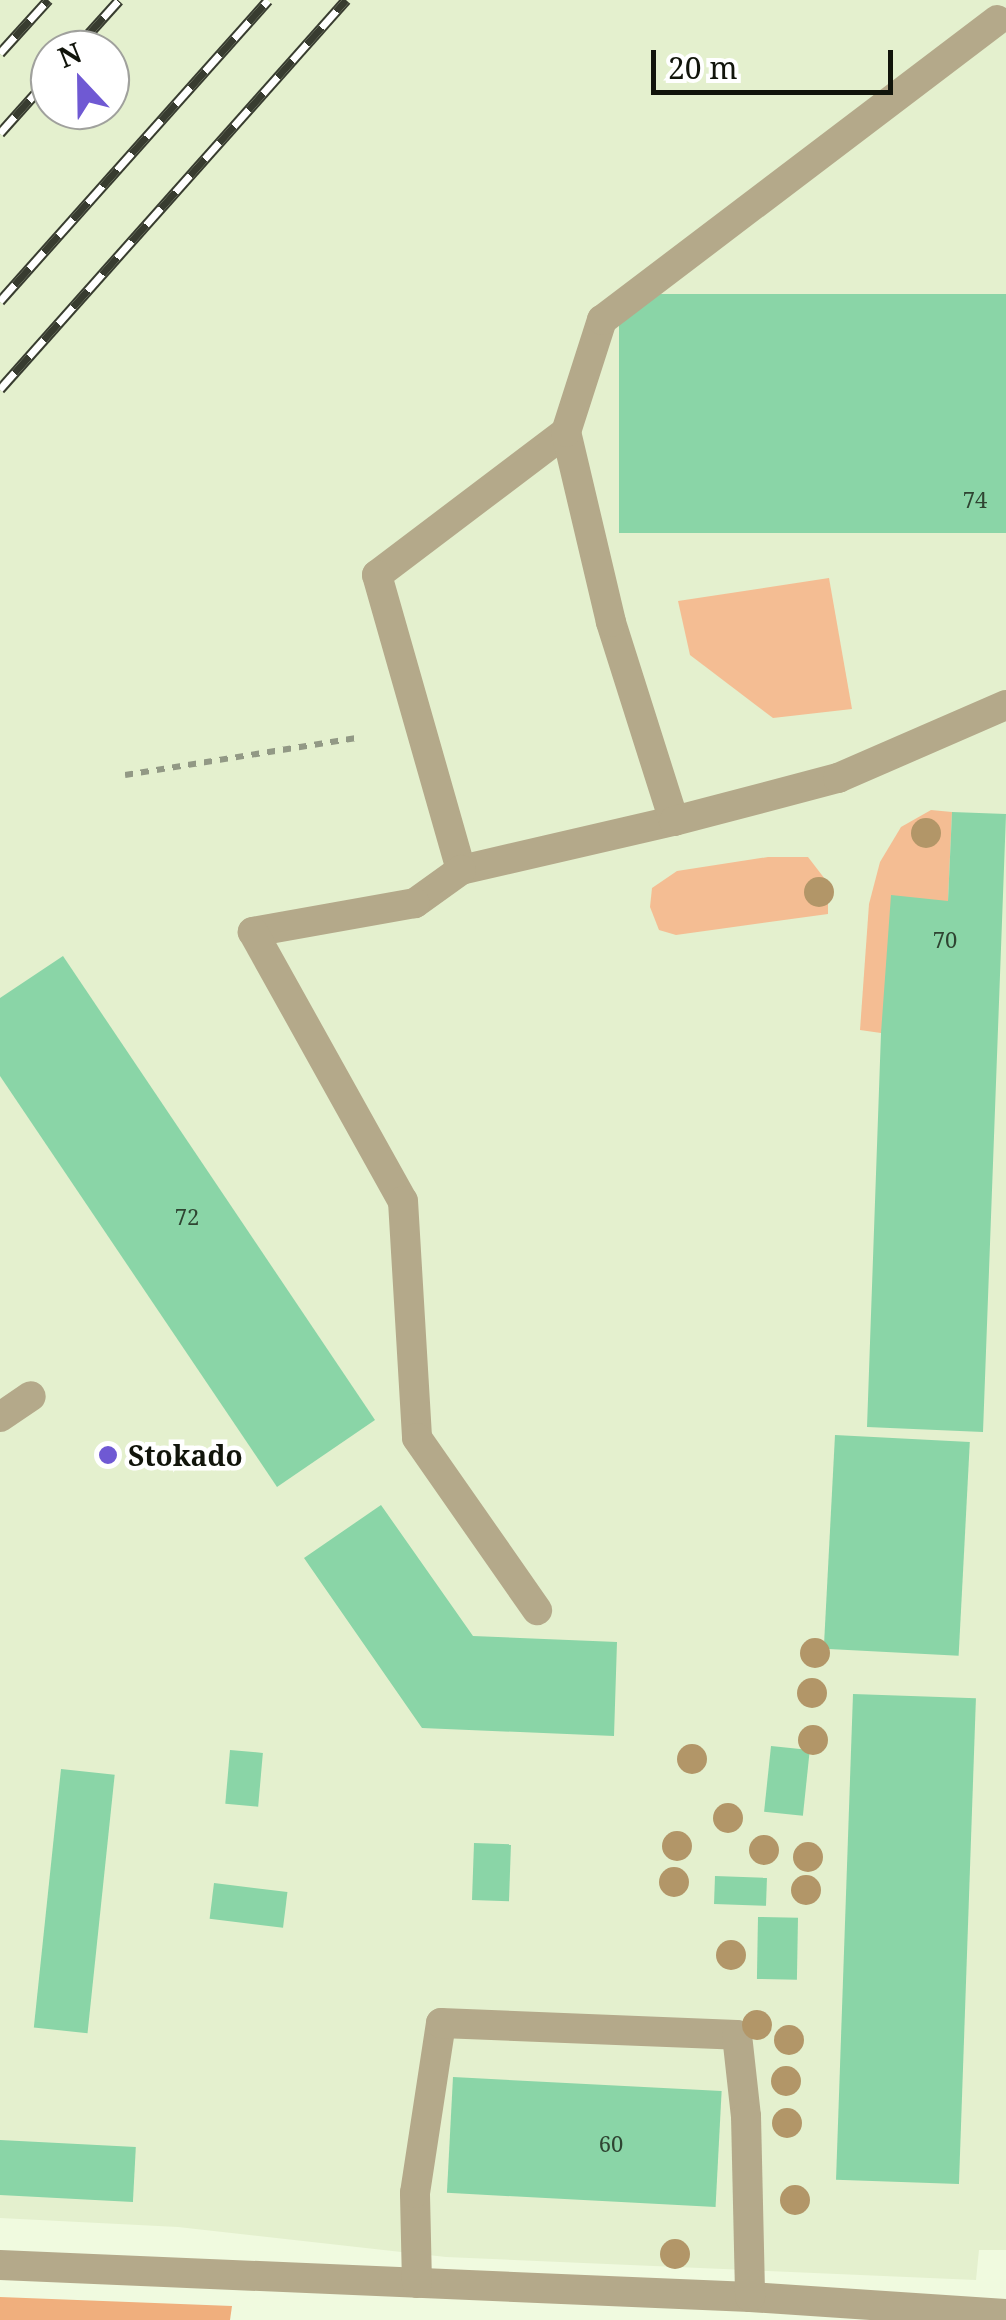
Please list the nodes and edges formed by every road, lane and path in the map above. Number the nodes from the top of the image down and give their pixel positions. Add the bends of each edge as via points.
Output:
1 (997, 20) dead end
2 (566, 432) junction
3 (1006, 705) edge
4 (421, 727) junction
5 (126, 775) dead end
6 (674, 820) junction
7 (462, 870) junction
8 (31, 1396) dead end
9 (0, 1417) edge
10 (537, 1610) dead end
11 (0, 2265) edge
12 (417, 2282) junction
13 (750, 2297) junction
14 (1006, 2314) edge

1 - 2 lane via 602,320
2 - 4 lane via 377,575
2 - 6 lane via 611,622
3 - 6 lane via 838,778
4 - 5 path
4 - 7 lane
6 - 7 lane
7 - 10 lane via 415,903 253,932 404,1202 417,1438
8 - 9 lane
11 - 12 lane
12 - 13 lane
12 - 13 lane via 415,2192 441,2023 736,2035 746,2116
13 - 14 lane

